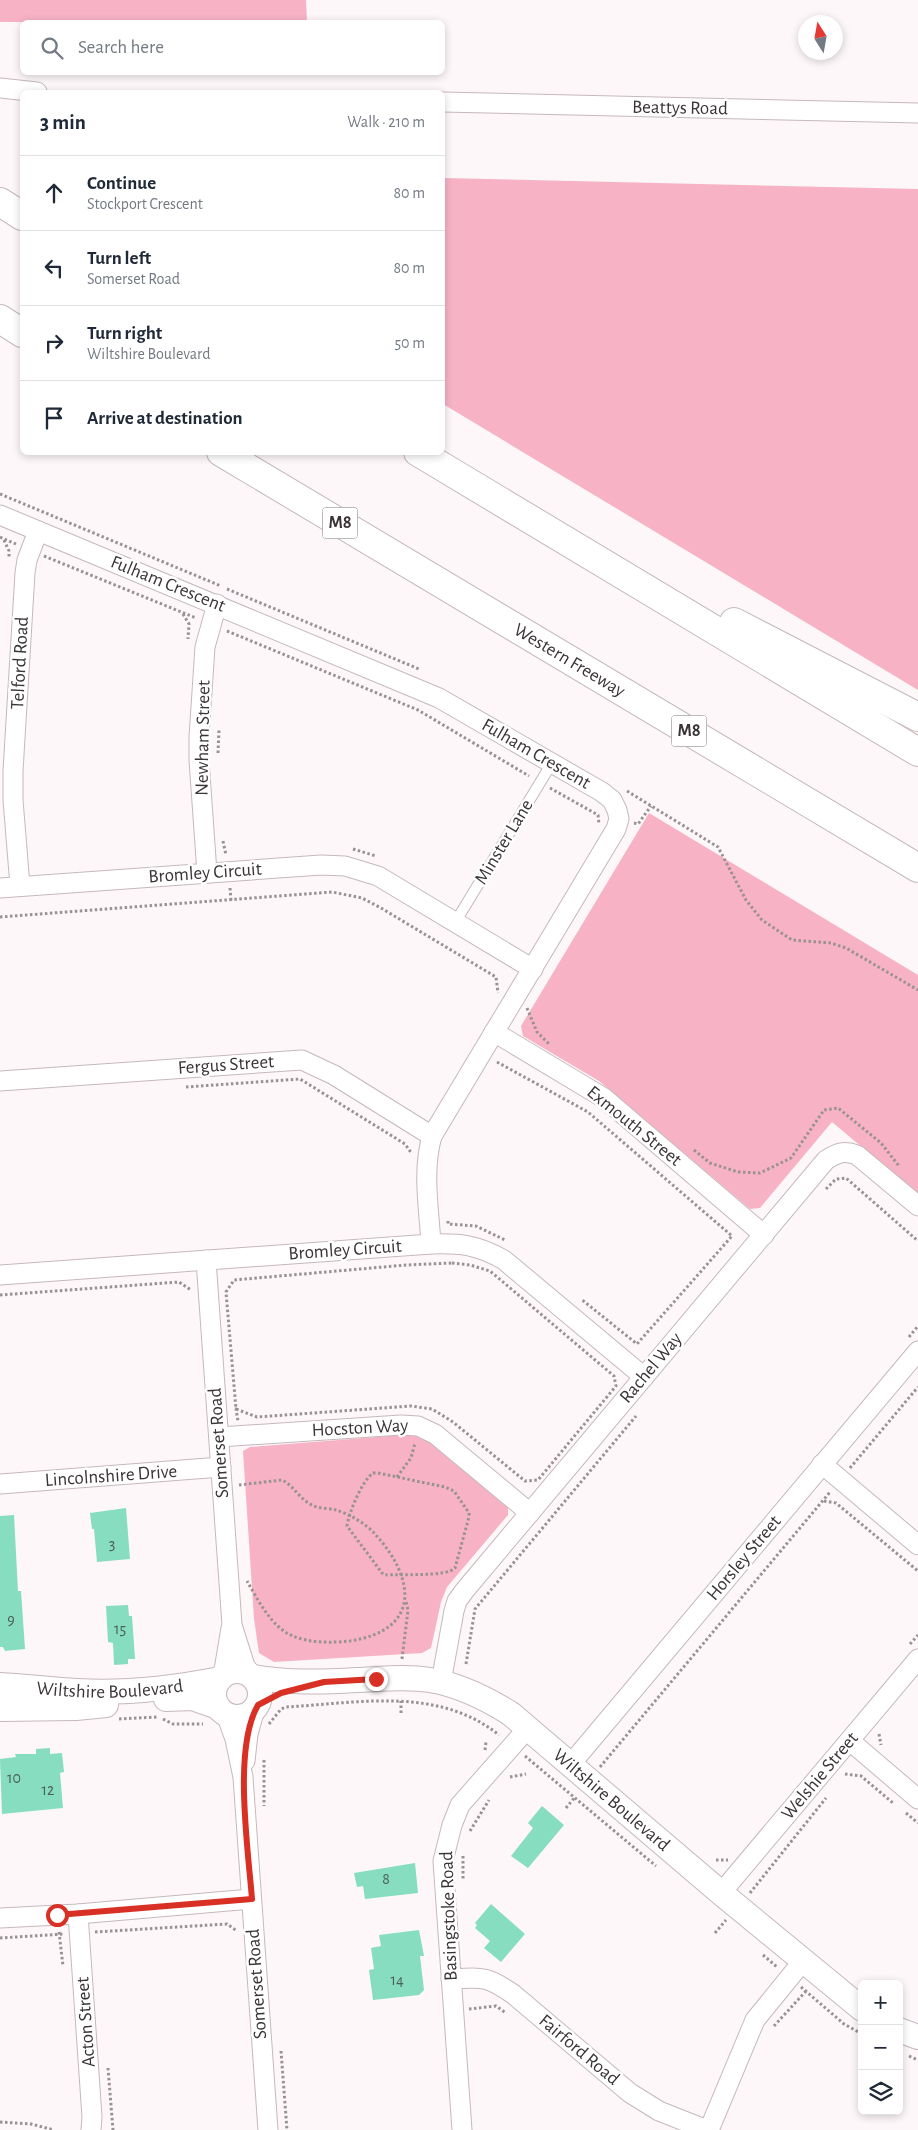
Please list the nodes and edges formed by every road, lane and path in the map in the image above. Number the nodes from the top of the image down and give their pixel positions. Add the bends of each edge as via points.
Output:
1 (0, 88) edge
2 (20, 90) edge
3 (445, 102) edge
4 (918, 113) edge
5 (0, 202) edge
6 (20, 215) edge
7 (0, 319) edge
8 (0, 330) edge
9 (20, 332) edge
10 (20, 341) edge
11 (227, 455) edge
12 (423, 455) edge
13 (510, 507) junction
14 (0, 515) edge
15 (38, 531) junction
16 (0, 537) edge
17 (30, 550) junction
18 (217, 604) junction
19 (244, 615) junction
20 (211, 625) junction
21 (234, 634) junction
22 (229, 636) dead end
23 (918, 717) edge
24 (219, 722) dead end
25 (918, 752) edge
26 (218, 755) dead end
27 (552, 762) junction
28 (540, 783) junction
29 (638, 824) dead end
30 (599, 827) dead end
31 (633, 833) dead end
32 (223, 840) dead end
33 (918, 868) edge
34 (228, 872) junction
35 (207, 873) junction
36 (20, 886) junction
37 (0, 888) edge
38 (231, 901) junction
39 (0, 917) edge
40 (456, 922) junction
41 (533, 969) junction
42 (510, 998) junction
43 (493, 1000) dead end
44 (533, 1000) dead end
45 (502, 1036) junction
46 (553, 1047) dead end
47 (497, 1062) junction
48 (492, 1070) dead end
49 (0, 1081) edge
50 (180, 1088) dead end
51 (426, 1132) junction
52 (687, 1144) dead end
53 (412, 1154) junction
54 (410, 1162) dead end
55 (904, 1172) dead end
56 (820, 1195) dead end
57 (918, 1206) edge
58 (447, 1214) dead end
59 (436, 1232) junction
60 (764, 1235) junction
61 (918, 1240) edge
62 (508, 1242) dead end
63 (206, 1260) junction
64 (0, 1275) edge
65 (192, 1291) dead end
66 (0, 1295) edge
67 (576, 1296) dead end
68 (918, 1351) edge
69 (644, 1377) junction
70 (918, 1386) edge
71 (236, 1409) joint
72 (637, 1415) dead end
73 (418, 1426) junction
74 (219, 1438) junction
75 (822, 1464) junction
76 (221, 1467) junction
77 (397, 1477) junction
78 (840, 1480) junction
79 (0, 1484) edge
80 (240, 1485) dead end
81 (823, 1501) junction
82 (530, 1513) junction
83 (350, 1516) junction
84 (918, 1545) edge
85 (918, 1571) edge
86 (402, 1574) junction
87 (247, 1581) dead end
88 (406, 1600) junction
89 (232, 1625) junction
90 (918, 1659) edge
91 (466, 1664) dead end
92 (252, 1676) junction
93 (221, 1678) junction
94 (324, 1682) junction
95 (441, 1682) junction
96 (0, 1685) edge
97 (401, 1689) junction
98 (0, 1709) edge
99 (222, 1710) junction
100 (262, 1711) junction
101 (401, 1712) dead end
102 (519, 1737) junction
103 (850, 1740) junction
104 (264, 1755) dead end
105 (570, 1766) junction
106 (526, 1774) dead end
107 (243, 1777) junction
108 (840, 1781) dead end
109 (505, 1782) dead end
110 (581, 1789) junction
111 (494, 1795) dead end
112 (827, 1796) dead end
113 (918, 1799) edge
114 (897, 1806) dead end
115 (566, 1808) dead end
116 (904, 1812) dead end
117 (265, 1815) dead end
118 (918, 1823) edge
119 (467, 1839) dead end
120 (463, 1853) dead end
121 (657, 1866) dead end
122 (463, 1885) dead end
123 (752, 1890) dead end
124 (721, 1893) junction
125 (252, 1899) junction
126 (78, 1914) junction
127 (717, 1917) dead end
128 (0, 1918) edge
129 (731, 1929) dead end
130 (80, 1933) junction
131 (240, 1933) dead end
132 (0, 1938) edge
133 (760, 1953) dead end
134 (805, 1976) junction
135 (460, 1978) junction
136 (858, 2007) edge
137 (463, 2010) junction
138 (508, 2014) dead end
139 (472, 2019) dead end
140 (773, 2028) dead end
141 (858, 2032) edge
142 (903, 2032) edge
143 (918, 2038) edge
144 (0, 2122) edge
145 (54, 2130) edge
146 (91, 2130) edge
147 (268, 2130) edge
148 (462, 2130) edge
149 (708, 2130) edge

1 - 2 street
3 - 4 street, Beattys Road
5 - 6 highway
7 - 9 highway
8 - 10 highway
11 - 33 highway, Western Freeway / M8
12 - 13 highway
13 - 23 highway
13 - 25 highway
14 - 15 street, Fulham Crescent
15 - 17 street, Telford Road
15 - 18 street, Fulham Crescent
16 - 17 path
17 - 20 path
17 - 36 street, Telford Road via 25,573 12,786
18 - 19 street, Fulham Crescent
18 - 20 street, Newham Street
19 - 21 path
19 - 27 street, Fulham Crescent via 425,691
20 - 21 path
20 - 35 street, Newham Street via 205,647 199,760
21 - 22 path
21 - 28 path via 418,710
24 - 26 path
27 - 28 lane, Minster Lane
27 - 41 street, Fulham Crescent via 612,800 619,819
28 - 30 path via 598,815
28 - 40 lane, Minster Lane
29 - 31 path
32 - 34 path
34 - 35 street, Bromley Circuit
34 - 38 path
34 - 40 street, Bromley Circuit via 321,865 363,870
35 - 36 street, Bromley Circuit
36 - 37 street, Bromley Circuit
38 - 39 path
38 - 42 path via 332,892 362,898 496,976
40 - 41 street, Bromley Circuit
41 - 42 street, Fulham Crescent
42 - 43 path
42 - 44 path
42 - 45 street, Fulham Crescent
42 - 45 path
42 - 46 path
45 - 47 path
45 - 51 street, Fulham Crescent
45 - 60 street, Exmouth Street via 604,1098
47 - 48 path
47 - 67 path via 588,1112 732,1236 637,1344
49 - 51 street, Fergus Street via 302,1060 334,1075
50 - 53 path via 300,1080 405,1144
51 - 53 path
51 - 59 street, Fulham Crescent via 426,1172
52 - 55 path via 710,1163 738,1172 760,1173 791,1158 824,1110 838,1108 881,1143
53 - 54 path
56 - 61 path via 836,1180 846,1178
57 - 60 street, Rachel Way via 856,1155 848,1151 837,1153 826,1160
58 - 59 path
59 - 62 path via 476,1226
59 - 63 street, Bromley Circuit
59 - 69 street, Bromley Circuit via 489,1251 504,1260
60 - 69 street, Rachel Way
63 - 64 street, Bromley Circuit
63 - 74 street, Somerset Road
65 - 66 path via 179,1282
68 - 75 street, Horsley Street
69 - 82 street, Rachel Way
70 - 78 path
71 - 71 path via 226,1292 234,1280 406,1265 470,1265 490,1271 614,1376 616,1386 538,1480 525,1481 453,1422 432,1409 411,1406 257,1417
72 - 91 path via 475,1609
73 - 74 street, Hocston Way
73 - 77 path via 411,1458
73 - 82 street, Hocston Way via 435,1434
74 - 76 street, Somerset Road
75 - 78 street
75 - 105 street, Horsley Street
76 - 79 street, Lincolnshire Drive
76 - 89 street, Somerset Road
77 - 83 path via 378,1473 369,1476
77 - 86 path via 454,1491 469,1513 452,1571
78 - 81 path
78 - 84 street
80 - 83 path via 282,1480 311,1505
81 - 85 path via 836,1503
81 - 110 path
82 - 95 street, Rachel Way via 457,1601
83 - 86 path via 375,1533
83 - 86 path via 347,1526 382,1573
86 - 88 path
87 - 88 path via 275,1622 292,1636 314,1641 344,1641 377,1634 398,1617
88 - 97 path via 408,1610
89 - 92 street, Somerset Road via 245,1666
89 - 93 street, Somerset Road
90 - 103 street, Welshie Street
92 - 93 street via 234,1671
92 - 94 street, Wiltshire Boulevard via 278,1681
92 - 100 street via 260,1690
93 - 96 street, Wiltshire Boulevard via 192,1685 100,1692
93 - 99 street via 214,1693
94 - 97 street, Wiltshire Boulevard
94 - 100 street, Wiltshire Boulevard via 281,1693
95 - 97 street, Wiltshire Boulevard
95 - 102 street, Wiltshire Boulevard via 471,1692 511,1714
97 - 100 path
97 - 101 path
97 - 102 path
98 - 99 street, Wiltshire Boulevard via 76,1708 192,1698
99 - 100 street via 238,1717
99 - 107 street, Somerset Road via 234,1739
100 - 107 street, Somerset Road via 248,1734
102 - 105 street, Wiltshire Boulevard
102 - 110 path
102 - 135 street, Basingstoke Road via 460,1805 447,1841 443,1860 444,1880
103 - 113 street
103 - 124 street, Welshie Street
104 - 117 path
105 - 110 street, Wiltshire Boulevard
106 - 109 path via 511,1776
107 - 125 street, Somerset Road
108 - 114 path via 846,1773 861,1776
110 - 115 path
110 - 121 path
110 - 124 street, Wiltshire Boulevard
111 - 119 path
112 - 123 path
116 - 118 path
120 - 122 path
124 - 134 street, Wiltshire Boulevard
125 - 126 street
125 - 147 street, Somerset Road
126 - 128 street
126 - 130 street, Acton Street
127 - 129 path
130 - 131 path via 227,1924
130 - 132 path
130 - 146 street, Acton Street
133 - 134 path
134 - 136 street, Wiltshire Boulevard
134 - 140 path
134 - 141 path via 844,2024
134 - 149 street via 755,2020
135 - 137 street, Basingstoke Road
135 - 137 path
135 - 149 street, Fairford Road via 487,1978 513,1994 630,2093 660,2112
137 - 138 path via 496,2006
137 - 139 path
137 - 148 street, Basingstoke Road
142 - 143 street
144 - 145 path via 31,2124

